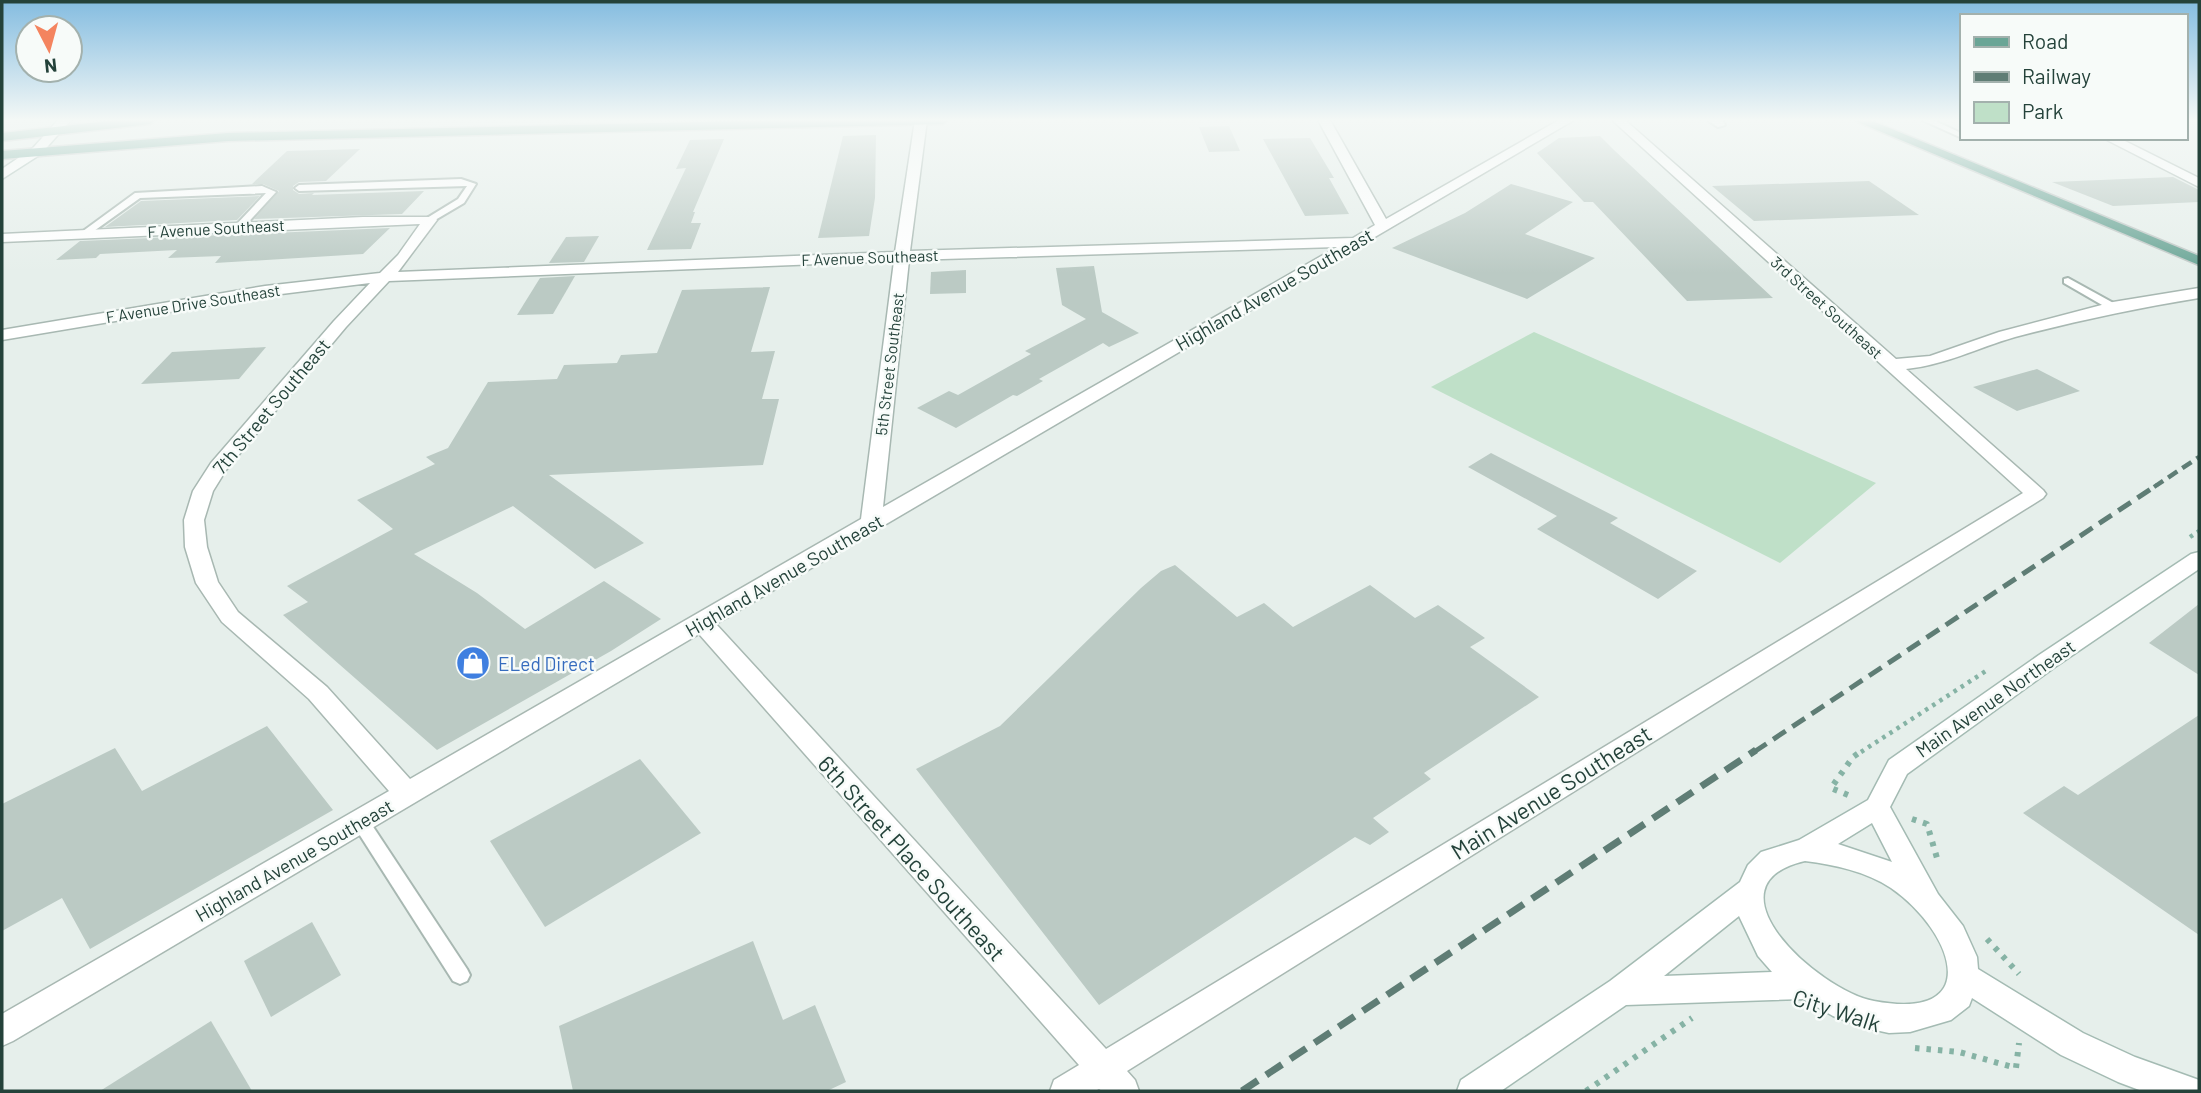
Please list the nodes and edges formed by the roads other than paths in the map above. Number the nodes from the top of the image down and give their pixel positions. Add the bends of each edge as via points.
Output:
1 (913, 171) edge
2 (1352, 171) edge
3 (1479, 171) edge
4 (1675, 171) edge
5 (1982, 171) edge
6 (2175, 171) edge
7 (2199, 183) edge
8 (299, 188) dead end
9 (430, 220) junction
10 (240, 226) junction
11 (1383, 226) junction
12 (84, 234) junction
13 (2, 238) edge
14 (1356, 242) junction
15 (901, 256) junction
16 (2199, 261) edge
17 (384, 277) junction
18 (2068, 281) dead end
19 (2199, 293) edge
20 (2113, 307) junction
21 (2, 335) edge
22 (1892, 365) junction
23 (2036, 494) joint
24 (871, 524) junction
25 (2199, 559) edge
26 (702, 623) junction
27 (407, 794) junction
28 (1877, 807) junction
29 (360, 821) junction
30 (1805, 850) junction
31 (1751, 890) junction
32 (1928, 901) junction
33 (460, 975) dead end
34 (1965, 977) junction
35 (1809, 985) junction
36 (1622, 991) junction
37 (2, 1031) edge
38 (1102, 1069) junction
39 (1066, 1091) edge
40 (1123, 1091) edge
41 (1473, 1091) edge
42 (2187, 1091) edge

1 - 15 street, 5th Street Southeast
2 - 11 street
3 - 11 street, Highland Avenue Southeast
4 - 22 street, 3rd Street Southeast
5 - 16 main road
6 - 7 street
8 - 9 lane via 472,184 461,201
9 - 10 street, F Avenue Southeast
9 - 17 street, 7th Street Southeast
10 - 12 street, F Avenue Southeast
10 - 12 lane via 272,192 138,195
11 - 14 street, Highland Avenue Southeast
12 - 13 street, F Avenue Southeast
14 - 15 street, F Avenue Southeast
14 - 24 street, Highland Avenue Southeast
15 - 17 street, F Avenue Southeast
15 - 24 street, 5th Street Southeast
17 - 21 street, F Avenue Drive Southeast via 265,291
17 - 27 street, 7th Street Southeast via 218,467 203,491 194,520 207,583 230,617 318,693
18 - 20 lane
19 - 20 street
20 - 22 street via 2005,335 1932,361
22 - 23 street, 3rd Street Southeast
23 - 38 street, Main Avenue Southeast
24 - 26 street, Highland Avenue Southeast
25 - 28 street, Main Avenue Northeast via 1898,767
26 - 27 street, Highland Avenue Southeast
26 - 38 street, 6th Street Place Southeast
27 - 29 street, Highland Avenue Southeast
28 - 30 street
28 - 32 street
29 - 33 lane
29 - 37 street, Highland Avenue Southeast
30 - 31 street via 1779,856 1760,869
30 - 32 street via 1870,863
31 - 35 street via 1752,915 1765,942 1789,971
31 - 36 street
32 - 34 street via 1954,935
34 - 35 street via 1955,1000 1933,1016 1900,1020 1861,1013
34 - 42 street via 2072,1044
35 - 36 street
36 - 41 street
38 - 39 street, Main Avenue Southeast
38 - 40 street, 6th Street Place Southeast

